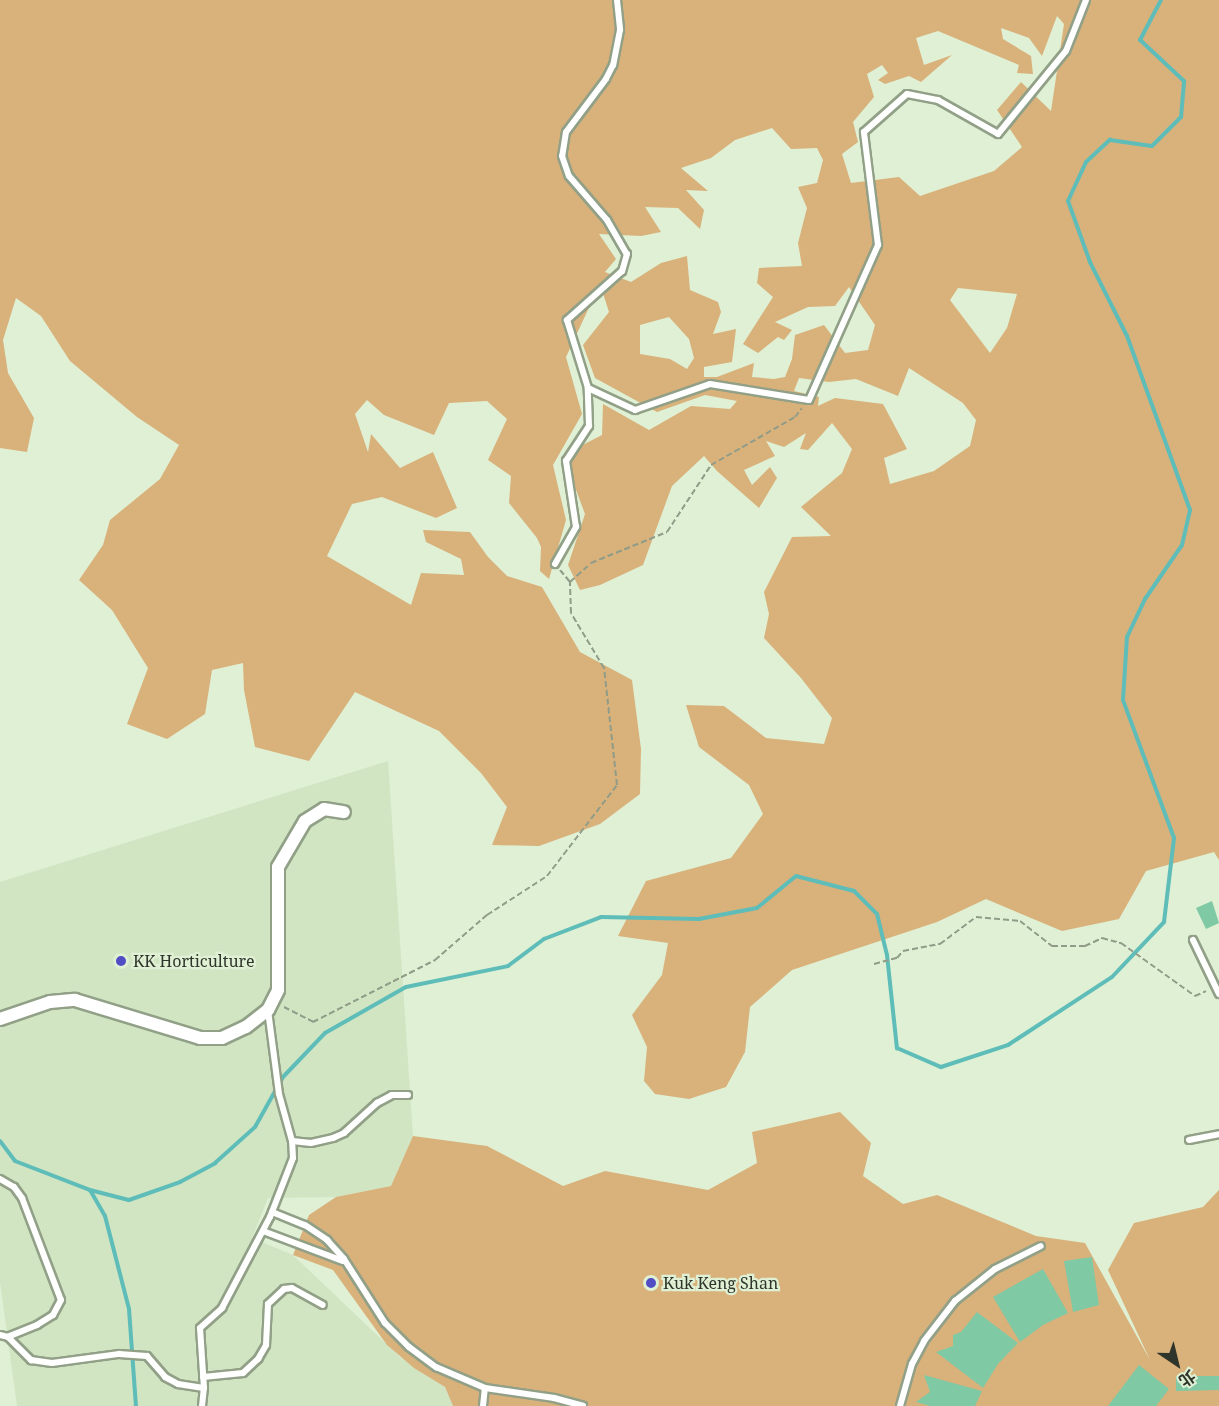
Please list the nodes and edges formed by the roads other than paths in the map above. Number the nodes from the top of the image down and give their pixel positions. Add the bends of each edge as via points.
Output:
1 (617, 0) edge
2 (1086, 0) edge
3 (588, 388) junction
4 (555, 564) road end
5 (344, 812) dead end
6 (1193, 940) dead end
7 (1219, 994) edge
8 (271, 1005) junction
9 (0, 1019) edge
10 (408, 1095) dead end
11 (1219, 1134) edge
12 (1189, 1140) dead end
13 (292, 1141) junction
14 (0, 1179) edge
15 (272, 1212) junction
16 (263, 1231) junction
17 (1041, 1246) dead end
18 (351, 1270) junction
19 (323, 1305) dead end
20 (0, 1335) edge
21 (9, 1337) junction
22 (203, 1377) junction
23 (204, 1388) junction
24 (485, 1388) junction
25 (202, 1406) edge
26 (483, 1406) edge
27 (583, 1406) edge
28 (900, 1406) edge

1 - 3 lane via 620,30 613,65 572,122 562,149 562,162 569,176 607,220 627,254 622,271 567,320
2 - 3 lane via 1066,51 998,134 938,100 907,94 864,132 878,245 809,400 711,384 635,410
3 - 4 lane via 589,426 566,461 576,526
5 - 8 street via 324,809 305,821 278,867 278,990
6 - 7 lane
8 - 9 street via 246,1027 222,1038 200,1038 75,1000 50,1002
8 - 13 lane via 279,1094
10 - 13 lane via 393,1095 376,1102 344,1133 333,1138 311,1143
11 - 12 lane
13 - 15 lane via 289,1173
14 - 21 lane via 14,1187 22,1198 61,1300 53,1315
15 - 16 lane
15 - 18 lane via 316,1232 336,1249
16 - 18 lane via 336,1256
16 - 22 lane via 222,1308 200,1328
17 - 28 lane via 995,1269 938,1320 916,1356
18 - 24 lane via 385,1323 409,1347 450,1376
19 - 22 lane via 292,1288 284,1289 267,1304 266,1345 258,1359 243,1372
20 - 21 lane
21 - 23 lane via 31,1360 52,1363 119,1354 147,1356 165,1377 178,1384
22 - 23 lane
23 - 25 lane
24 - 26 lane
24 - 27 lane

